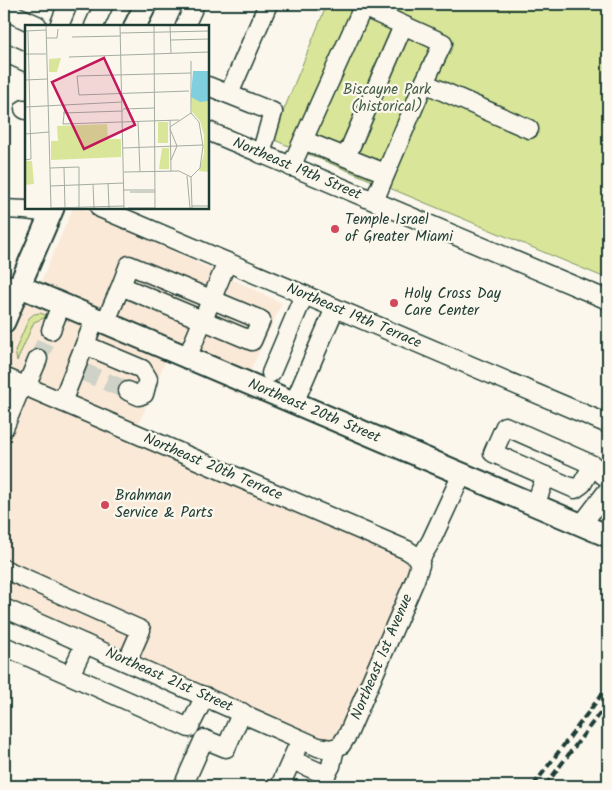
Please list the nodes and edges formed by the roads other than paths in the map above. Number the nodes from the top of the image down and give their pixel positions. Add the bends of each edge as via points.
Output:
1 (68, 4) edge
2 (104, 4) edge
3 (146, 4) edge
4 (195, 4) edge
5 (268, 4) edge
6 (4, 10) edge
7 (37, 24) dead end
8 (59, 25) edge
9 (94, 25) edge
10 (136, 25) edge
11 (185, 25) edge
12 (403, 26) junction
13 (4, 52) edge
14 (25, 62) edge
15 (424, 83) junction
16 (209, 86) edge
17 (229, 94) junction
18 (529, 129) dead end
19 (209, 131) edge
20 (303, 140) junction
21 (261, 154) junction
22 (346, 158) junction
23 (291, 167) junction
24 (385, 173) junction
25 (374, 201) junction
26 (4, 209) edge
27 (102, 209) edge
28 (52, 210) edge
29 (227, 262) junction
30 (11, 285) edge
31 (120, 286) junction
32 (304, 295) junction
33 (212, 299) junction
34 (608, 300) edge
35 (61, 305) junction
36 (335, 308) junction
37 (203, 320) junction
38 (100, 321) junction
39 (4, 322) edge
40 (51, 330) tunnel mouth
41 (85, 345) junction
42 (187, 358) junction
43 (38, 359) tunnel mouth
44 (271, 373) dead end
45 (4, 377) edge
46 (24, 386) junction
47 (128, 391) tunnel mouth
48 (62, 402) junction
49 (294, 403) junction
50 (608, 424) edge
51 (4, 428) edge
52 (593, 465) junction
53 (462, 474) junction
54 (546, 476) junction
55 (608, 478) edge
56 (608, 490) edge
57 (535, 505) junction
58 (582, 524) junction
59 (608, 536) edge
60 (419, 561) junction
61 (4, 569) edge
62 (4, 608) edge
63 (85, 644) junction
64 (4, 646) edge
65 (127, 662) junction
66 (70, 676) junction
67 (205, 696) junction
68 (242, 712) junction
69 (301, 738) junction
70 (335, 748) junction
71 (292, 760) junction
72 (184, 784) dead end
73 (280, 786) edge

1 - 8 street
2 - 9 street
3 - 10 main road
4 - 11 street
5 - 17 street
6 - 7 street
12 - 15 street via 442,44
12 - 20 street via 363,7
12 - 22 street
13 - 14 street
15 - 18 street
15 - 24 street
16 - 17 street
17 - 21 street via 273,112
19 - 21 street, Northeast 19th Street
20 - 22 street
20 - 23 street
21 - 23 street, Northeast 19th Street
22 - 24 street
23 - 25 street, Northeast 19th Street
24 - 25 street
25 - 34 street, Northeast 19th Street
26 - 28 street
27 - 29 street, Northeast 19th Terrace
28 - 30 main road
29 - 32 street, Northeast 19th Terrace
29 - 33 street
30 - 35 main road, Northeast 20th Street
30 - 39 main road
31 - 33 street via 129,265
31 - 37 street
31 - 38 street
32 - 36 street, Northeast 19th Terrace
32 - 44 street
33 - 37 street
33 - 37 street via 261,320 252,341
35 - 38 main road, Northeast 20th Street
35 - 40 street
36 - 49 street
36 - 50 street, Northeast 19th Terrace
37 - 42 street
38 - 41 street
38 - 42 main road, Northeast 20th Street
41 - 47 street via 142,369 148,379 144,394 139,396
41 - 48 street via 78,370
42 - 49 main road, Northeast 20th Street
43 - 46 street
45 - 46 street, Northeast 20th Terrace
46 - 48 street, Northeast 20th Terrace
46 - 51 street
48 - 60 street, Northeast 20th Terrace via 407,550
49 - 53 main road, Northeast 20th Street
52 - 54 street via 582,484 575,489
52 - 54 street via 506,426 493,453
52 - 55 street
53 - 57 main road, Northeast 20th Street
53 - 60 street, Northeast 1st Avenue
54 - 57 street
56 - 58 street
57 - 58 main road, Northeast 20th Street
58 - 59 main road, Northeast 20th Street
60 - 70 street, Northeast 1st Avenue via 418,572 348,734
61 - 65 street via 141,630
62 - 63 street, Northeast 21st Street
63 - 65 street, Northeast 21st Street
63 - 66 street
64 - 66 street
65 - 67 street, Northeast 21st Street
66 - 67 street via 189,728
67 - 68 street, Northeast 21st Street
68 - 69 street, Northeast 21st Street
68 - 72 street via 226,748 204,739
69 - 70 street, Northeast 21st Street via 318,747
69 - 71 street
70 - 71 street via 326,775
71 - 73 street

